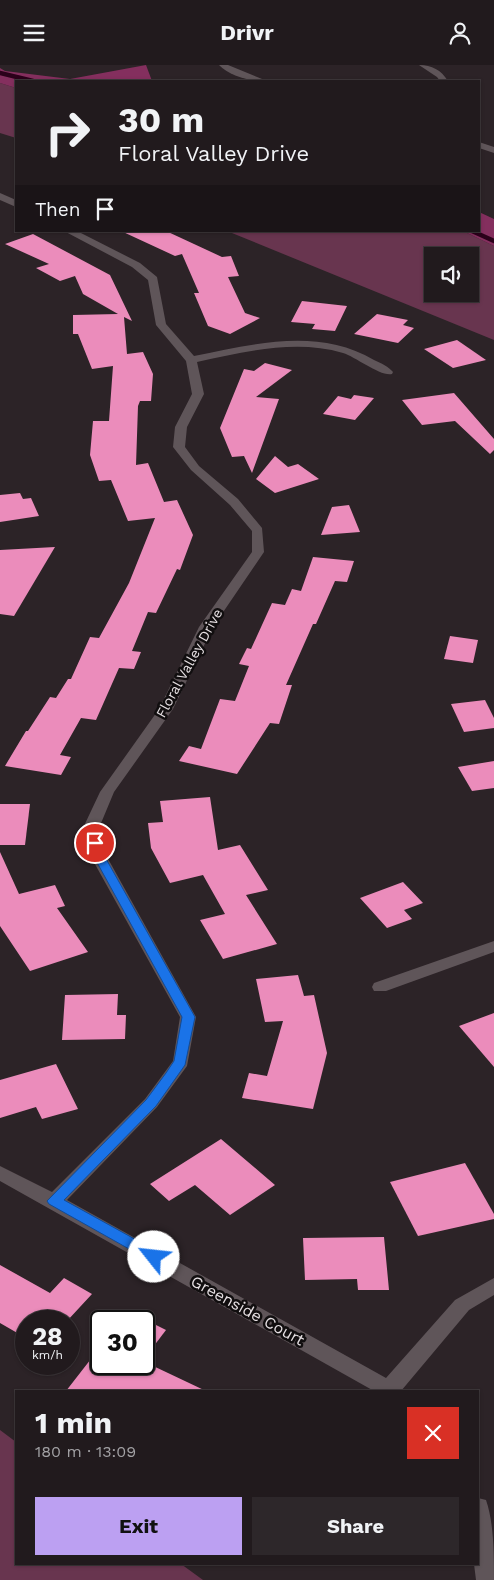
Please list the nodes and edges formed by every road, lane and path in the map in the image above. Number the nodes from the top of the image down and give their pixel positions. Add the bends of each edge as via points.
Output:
1 (223, 65) edge
2 (423, 65) edge
3 (260, 80) edge
4 (443, 80) edge
5 (480, 145) edge
6 (494, 150) edge
7 (0, 196) edge
8 (15, 204) edge
9 (71, 232) edge
10 (191, 360) junction
11 (388, 372) dead end
12 (494, 946) edge
13 (380, 987) dead end
14 (0, 1173) edge
15 (54, 1201) junction
16 (494, 1286) edge
17 (390, 1390) edge
18 (479, 1516) edge
19 (486, 1580) edge

1 - 3 street
2 - 4 street
5 - 6 street
7 - 8 street
9 - 10 street, Floral Valley Drive via 136,265 153,279 161,325
10 - 11 street via 264,345 308,344 347,351
10 - 15 street, Floral Valley Drive via 198,394 181,427 179,447 195,469 234,502 258,531 258,552 206,627 166,709 107,792 91,828 100,857 188,1017 181,1062 156,1096
12 - 13 street
14 - 15 street, Greenside Court
15 - 17 street, Greenside Court
16 - 17 street via 462,1305
18 - 19 street

